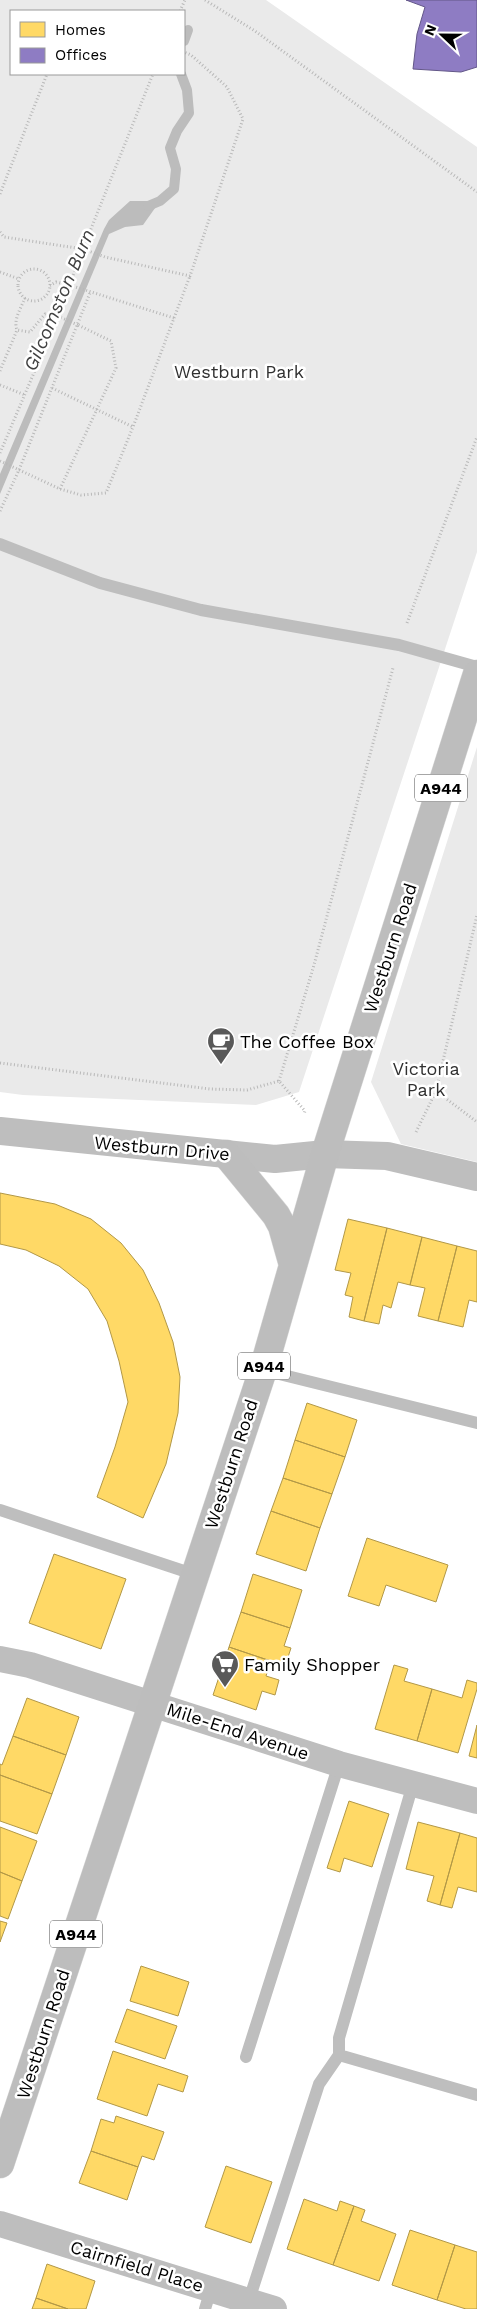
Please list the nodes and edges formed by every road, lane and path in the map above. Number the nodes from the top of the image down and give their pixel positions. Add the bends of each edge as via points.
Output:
1 (205, 0) edge
2 (185, 52) edge
3 (47, 75) edge
4 (153, 75) edge
5 (477, 192) edge
6 (0, 194) edge
7 (0, 232) edge
8 (83, 249) junction
9 (0, 272) edge
10 (190, 276) junction
11 (19, 279) junction
12 (69, 285) junction
13 (50, 286) junction
14 (90, 293) junction
15 (25, 298) junction
16 (58, 316) junction
17 (174, 318) junction
18 (78, 325) junction
19 (17, 330) junction
20 (0, 371) edge
21 (0, 385) edge
22 (52, 388) junction
23 (25, 395) junction
24 (96, 410) junction
25 (133, 427) junction
26 (477, 437) edge
27 (0, 453) edge
28 (0, 462) edge
29 (19, 470) junction
30 (60, 489) junction
31 (0, 511) edge
32 (0, 544) edge
33 (400, 645) junction
34 (477, 668) edge
35 (477, 674) edge
36 (477, 915) edge
37 (0, 1063) edge
38 (279, 1081) junction
39 (436, 1091) junction
40 (477, 1122) edge
41 (0, 1131) edge
42 (412, 1140) dead end
43 (226, 1154) junction
44 (325, 1154) junction
45 (297, 1156) junction
46 (477, 1178) edge
47 (293, 1265) junction
48 (263, 1370) junction
49 (477, 1424) edge
50 (0, 1510) edge
51 (196, 1575) junction
52 (0, 1659) edge
53 (153, 1704) junction
54 (339, 1764) junction
55 (413, 1784) junction
56 (477, 1801) edge
57 (339, 2055) junction
58 (246, 2057) dead end
59 (477, 2095) edge
60 (0, 2164) edge
61 (0, 2224) edge
62 (208, 2299) edge
63 (249, 2300) junction
64 (274, 2309) edge

1 - 5 path via 255,32
2 - 10 path via 227,86 243,119
3 - 6 path
4 - 8 path
7 - 8 path via 4,238
8 - 10 path
8 - 12 path
9 - 11 path
10 - 17 path
11 - 13 path via 30,270 40,270
11 - 15 path via 19,290
12 - 13 path via 56,282
12 - 14 path
12 - 16 path
13 - 15 path via 40,299
14 - 17 path
14 - 18 path
15 - 19 path via 17,316
16 - 18 path, bridge via 53,314
16 - 19 path via 45,314 30,332
16 - 23 path
17 - 25 path
18 - 22 path
18 - 24 path via 111,341 116,368
19 - 20 path
21 - 23 path
22 - 24 path
22 - 29 path
23 - 27 path
24 - 25 path
24 - 30 path
25 - 30 path via 106,493 81,495
26 - 33 path
28 - 29 path
29 - 30 path
29 - 31 path
32 - 33 lane via 100,583 201,610
33 - 34 lane
33 - 38 path via 314,965
35 - 44 main road, Westburn Road / A944
36 - 39 path
37 - 38 path via 210,1088 247,1090
38 - 45 path via 305,1111
39 - 40 path
39 - 42 path
41 - 43 street, Westburn Drive
43 - 45 street, Westburn Drive via 275,1159
43 - 47 main road via 276,1215
44 - 45 street, Westburn Drive
44 - 46 street, Westburn Drive via 388,1156
44 - 47 main road, Westburn Road / A944
47 - 48 main road, Westburn Road / A944
48 - 49 lane
48 - 51 main road, Westburn Road / A944
50 - 51 lane
51 - 53 main road, Westburn Road / A944
52 - 53 street, Mile-End Avenue via 30,1665
53 - 54 street, Mile-End Avenue
53 - 60 main road, Westburn Road / A944
54 - 55 street, Mile-End Avenue
54 - 58 lane
55 - 56 street, Mile-End Avenue
55 - 57 lane via 339,2038
57 - 59 lane
57 - 63 lane via 319,2084
61 - 62 street, Cairnfield Place
62 - 63 street, Cairnfield Place
63 - 64 street, Cairnfield Place

